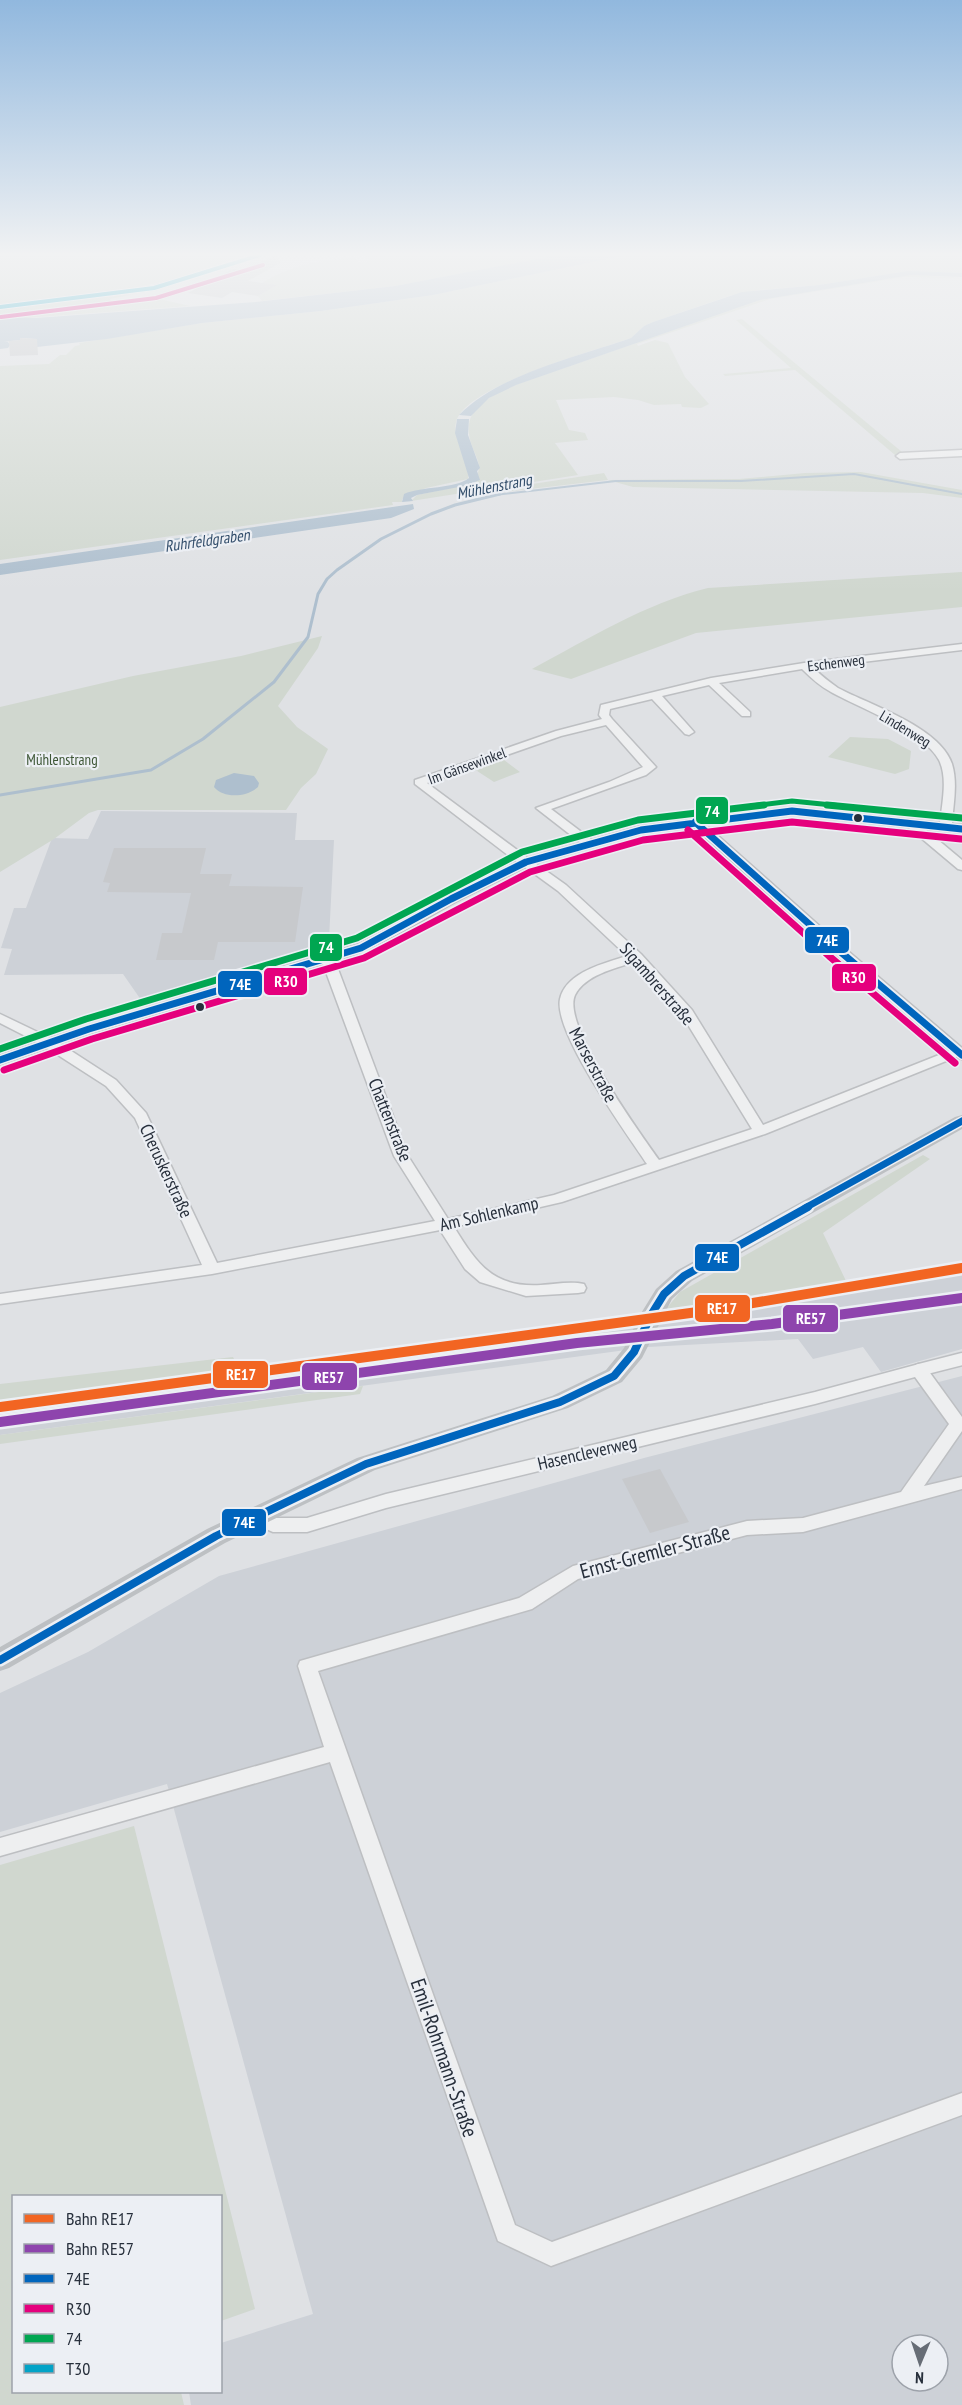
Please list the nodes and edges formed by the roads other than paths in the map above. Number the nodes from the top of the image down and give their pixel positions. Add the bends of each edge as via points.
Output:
1 (962, 453) edge
2 (900, 456) dead end
3 (962, 647) edge
4 (804, 666) junction
5 (711, 681) junction
6 (654, 694) junction
7 (746, 714) dead end
8 (608, 721) junction
9 (689, 732) dead end
10 (695, 822) junction
11 (912, 824) junction
12 (946, 827) junction
13 (962, 829) edge
14 (589, 843) junction
15 (526, 862) junction
16 (962, 866) edge
17 (636, 957) junction
18 (328, 959) junction
19 (0, 1017) edge
20 (48, 1042) junction
21 (959, 1053) edge
22 (0, 1060) edge
23 (962, 1121) edge
24 (760, 1131) junction
25 (656, 1166) junction
26 (446, 1224) junction
27 (212, 1269) junction
28 (578, 1288) dead end
29 (0, 1299) edge
30 (962, 1359) edge
31 (919, 1370) junction
32 (960, 1424) edge
33 (962, 1483) edge
34 (907, 1498) junction
35 (256, 1517) junction
36 (0, 1660) edge
37 (336, 1752) junction
38 (0, 1847) edge
39 (962, 2104) edge

1 - 2 street
3 - 4 street, Eschenweg
4 - 5 street, Eschenweg
4 - 12 street, Lindenweg via 831,688 919,734 936,747 948,773
5 - 6 street, Eschenweg
5 - 7 street
6 - 8 street, Eschenweg via 605,707
6 - 9 street
8 - 14 street via 650,767 542,808
8 - 15 street, Im Gänsewinkel via 419,782
10 - 11 street via 792,811
10 - 14 street
10 - 21 street
11 - 12 street
11 - 16 street
12 - 13 street
14 - 15 street
15 - 17 street, Sigambrerstraße via 562,888
15 - 18 street via 451,898 388,935
17 - 24 street, Sigambrerstraße via 687,1013
17 - 25 street, Marserstraße via 593,972 574,986 567,998 567,1016 603,1089
18 - 20 street via 158,1006
18 - 26 street, Chattenstraße via 401,1156
19 - 20 street, Cheruskerstraße
20 - 22 street
20 - 27 street, Cheruskerstraße via 111,1083 141,1116
21 - 24 street, Am Sohlenkamp
23 - 35 main road via 684,1276 664,1294 634,1352 614,1376 582,1393 366,1464
24 - 25 street, Am Sohlenkamp
25 - 26 street, Am Sohlenkamp via 557,1198
26 - 27 street, Am Sohlenkamp
26 - 28 street, Chattenstraße via 470,1265 486,1278 526,1292
27 - 29 street, Am Sohlenkamp
30 - 31 street, Hasencleverweg
31 - 32 street
31 - 35 street, Hasencleverweg via 386,1501 307,1525 273,1526
32 - 34 street
33 - 34 street, Ernst-Gremler-Straße
34 - 37 street, Ernst-Gremler-Straße via 803,1525 747,1528 573,1573 525,1604 307,1666
35 - 36 main road
37 - 38 street
37 - 39 street, Emil-Rohrmann-Straße via 506,2233 551,2254

